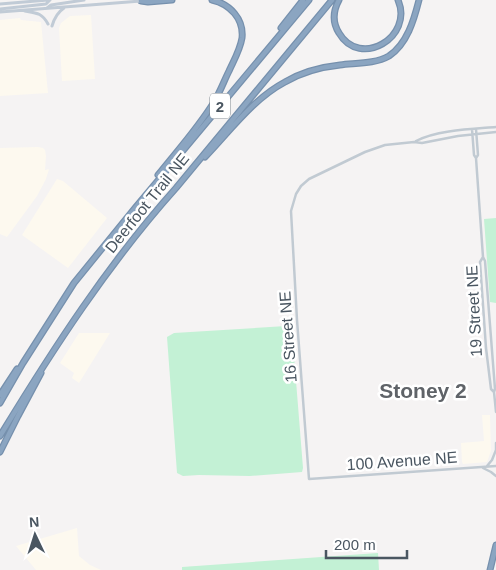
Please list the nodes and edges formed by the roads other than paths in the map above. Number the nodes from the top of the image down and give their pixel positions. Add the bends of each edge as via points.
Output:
1 (84, 0) edge
2 (147, 0) edge
3 (172, 0) edge
4 (212, 0) edge
5 (303, 0) edge
6 (308, 0) edge
7 (332, 0) edge
8 (339, 0) edge
9 (398, 0) edge
10 (418, 0) edge
11 (36, 1) edge
12 (142, 1) edge
13 (48, 2) edge
14 (0, 4) edge
15 (51, 6) junction
16 (64, 7) junction
17 (20, 10) junction
18 (0, 11) edge
19 (48, 24) dead end
20 (52, 26) dead end
21 (262, 56) junction
22 (496, 127) edge
23 (472, 129) junction
24 (476, 129) junction
25 (496, 132) edge
26 (472, 134) junction
27 (477, 134) junction
28 (414, 142) junction
29 (476, 158) junction
30 (176, 188) junction
31 (135, 208) junction
32 (483, 257) junction
33 (48, 359) junction
34 (24, 363) junction
35 (494, 392) junction
36 (0, 394) edge
37 (0, 403) edge
38 (496, 412) edge
39 (0, 436) edge
40 (496, 443) edge
41 (496, 450) edge
42 (0, 452) edge
43 (487, 466) junction
44 (496, 466) edge
45 (481, 467) junction
46 (496, 476) edge
47 (308, 479) joint
48 (496, 545) edge
49 (490, 570) edge

1 - 15 main road
2 - 12 main road
3 - 12 highway
4 - 31 highway via 232,10 238,18 242,29 240,46 214,102
5 - 21 highway
6 - 21 highway, Deerfoot Trail NE / 2
7 - 30 highway, Deerfoot Trail NE / 2
8 - 9 highway via 334,13 336,29 347,43 365,49 381,45 397,30 401,15
10 - 30 highway via 413,22 396,50 375,61 319,69 279,85 256,102
11 - 13 main road
11 - 14 main road
12 - 16 main road
13 - 15 main road
13 - 17 main road
13 - 18 main road
15 - 16 main road
16 - 20 main road
17 - 18 main road
17 - 19 main road via 37,13
21 - 31 highway, Deerfoot Trail NE / 2
22 - 24 street
23 - 24 street
23 - 26 street, 19 Street NE
23 - 28 street via 442,133
24 - 27 street, 19 Street NE
25 - 27 street
26 - 27 street
26 - 28 street
26 - 29 street, 19 Street NE
27 - 29 street, 19 Street NE
28 - 47 street, 16 Street NE via 385,145 365,152 309,179 296,194 291,220
29 - 32 street, 19 Street NE
30 - 33 highway, Deerfoot Trail NE / 2 via 97,286
31 - 34 highway, Deerfoot Trail NE / 2 via 74,282
32 - 35 street, 19 Street NE via 486,261
32 - 35 street, 19 Street NE via 480,262 484,323 491,389
33 - 39 highway, Deerfoot Trail NE / 2
33 - 42 highway
34 - 36 highway
34 - 37 highway, Deerfoot Trail NE / 2
35 - 38 street, 19 Street NE
40 - 41 street
41 - 43 street
43 - 44 street, 100 Avenue NE
43 - 45 street, 100 Avenue NE
45 - 46 street
45 - 47 street, 100 Avenue NE
48 - 49 highway

